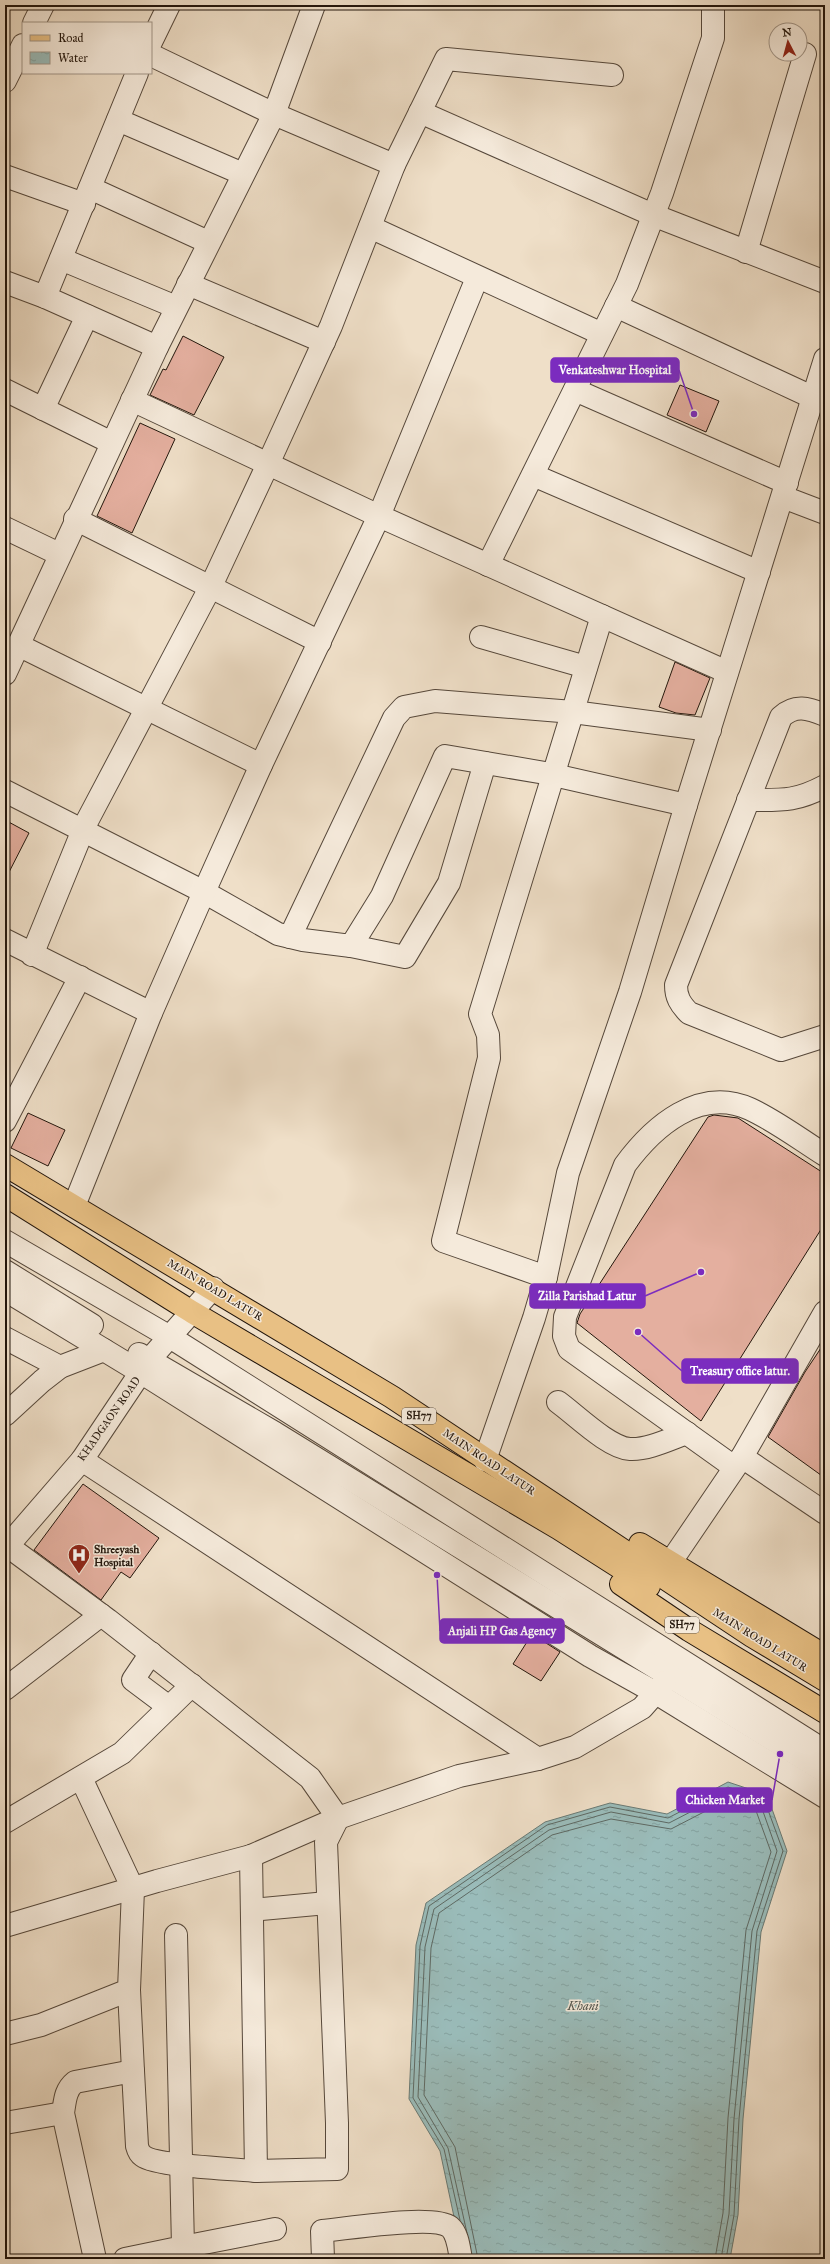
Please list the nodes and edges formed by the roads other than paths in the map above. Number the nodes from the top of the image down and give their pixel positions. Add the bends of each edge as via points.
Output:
1 (43, 5) edge
2 (169, 5) edge
3 (314, 5) edge
4 (713, 5) edge
5 (34, 22) edge
6 (152, 40) edge
7 (22, 47) edge
8 (152, 55) edge
9 (803, 62) edge
10 (137, 74) edge
11 (612, 75) dead end
12 (5, 81) edge
13 (420, 112) junction
14 (274, 114) junction
15 (118, 120) junction
16 (394, 165) junction
17 (243, 174) junction
18 (5, 176) edge
19 (87, 196) junction
20 (654, 215) junction
21 (370, 227) junction
22 (208, 242) junction
23 (746, 252) junction
24 (61, 259) junction
25 (477, 278) junction
26 (5, 282) edge
27 (825, 282) edge
28 (188, 284) junction
29 (45, 297) junction
30 (616, 306) junction
31 (176, 307) junction
32 (87, 316) junction
33 (602, 334) junction
34 (324, 342) junction
35 (157, 347) junction
36 (825, 359) edge
37 (5, 390) edge
38 (575, 390) junction
39 (814, 398) junction
40 (132, 400) junction
41 (43, 409) junction
42 (112, 443) junction
43 (268, 464) junction
44 (533, 475) junction
45 (785, 490) junction
46 (825, 513) edge
47 (379, 516) junction
48 (76, 520) junction
49 (5, 528) edge
50 (59, 554) junction
51 (488, 565) junction
52 (759, 572) junction
53 (211, 587) junction
54 (602, 616) junction
55 (481, 636) dead end
56 (320, 642) junction
57 (18, 646) junction
58 (586, 667) junction
59 (728, 672) junction
60 (5, 674) edge
61 (146, 709) junction
62 (573, 712) junction
63 (825, 715) edge
64 (710, 730) junction
65 (486, 763) junction
66 (260, 765) junction
67 (554, 775) junction
68 (825, 786) edge
69 (5, 791) edge
70 (748, 800) junction
71 (686, 806) junction
72 (83, 830) junction
73 (204, 892) junction
74 (290, 937) junction
75 (5, 940) edge
76 (351, 946) junction
77 (32, 955) junction
78 (80, 977) junction
79 (151, 1014) junction
80 (825, 1036) edge
81 (5, 1120) edge
82 (825, 1155) edge
83 (5, 1164) edge
84 (5, 1195) edge
85 (74, 1206) junction
86 (5, 1241) edge
87 (5, 1271) edge
88 (546, 1277) junction
89 (213, 1288) junction
90 (5, 1290) edge
91 (192, 1312) junction
92 (825, 1313) edge
93 (170, 1337) junction
94 (5, 1338) edge
95 (104, 1350) junction
96 (145, 1366) junction
97 (60, 1368) junction
98 (558, 1402) dead end
99 (5, 1414) edge
100 (687, 1433) junction
101 (82, 1460) junction
102 (485, 1460) junction
103 (738, 1462) junction
104 (513, 1490) junction
105 (825, 1513) edge
106 (7, 1548) edge
107 (670, 1563) junction
108 (101, 1615) junction
109 (152, 1653) junction
110 (825, 1656) edge
111 (676, 1669) junction
112 (825, 1680) edge
113 (192, 1684) junction
114 (5, 1689) edge
115 (656, 1693) junction
116 (825, 1696) edge
117 (169, 1707) junction
118 (825, 1712) edge
119 (825, 1751) edge
120 (538, 1760) junction
121 (825, 1772) edge
122 (81, 1778) junction
123 (825, 1797) edge
124 (338, 1818) junction
125 (5, 1822) edge
126 (251, 1856) junction
127 (133, 1889) junction
128 (327, 1903) junction
129 (252, 1910) junction
130 (5, 1926) edge
131 (176, 1935) dead end
132 (129, 1990) junction
133 (5, 2034) edge
134 (133, 2071) junction
135 (63, 2113) junction
136 (5, 2123) edge
137 (180, 2166) junction
138 (256, 2171) junction
139 (275, 2229) dead end
140 (183, 2247) junction
141 (95, 2259) edge
142 (125, 2259) edge
143 (323, 2259) edge
144 (461, 2259) edge

1 - 5 street
2 - 6 street
3 - 14 street
4 - 20 street via 713,38
7 - 12 street
8 - 14 street
9 - 23 street
10 - 15 street
11 - 13 street via 446,59
13 - 16 street
13 - 20 street
14 - 16 street
14 - 17 street
15 - 17 street
15 - 19 street
16 - 21 street
17 - 22 street
18 - 19 street
19 - 22 street
19 - 24 street
20 - 23 street
20 - 30 street
21 - 25 street
21 - 34 street
22 - 28 street
23 - 27 street
24 - 29 street
24 - 31 street
25 - 33 street
25 - 47 street
26 - 29 street
28 - 31 street
28 - 34 street
29 - 32 street
30 - 33 street
30 - 39 street
31 - 35 street
32 - 35 street
32 - 41 street
33 - 38 street
34 - 43 street
35 - 40 street
36 - 39 street
37 - 41 street
38 - 44 street
38 - 45 street
39 - 45 street
40 - 42 street
40 - 43 street
41 - 42 street
42 - 48 street
43 - 47 street
43 - 53 street
44 - 51 street
44 - 52 street
45 - 46 street
45 - 52 street
47 - 51 street
47 - 56 street
48 - 50 street
48 - 53 street
49 - 50 street
50 - 57 street
51 - 54 street
52 - 59 street
53 - 56 street
53 - 61 street
54 - 58 street
54 - 59 street
55 - 58 street
56 - 66 street
57 - 60 street
57 - 61 street
58 - 62 street
59 - 64 street
61 - 66 street
61 - 72 street
62 - 64 street
62 - 67 street
62 - 74 street via 435,701 404,707 394,718
63 - 70 street via 810,708 798,708 788,710 780,717
64 - 71 street
65 - 67 street
65 - 76 street via 445,756 382,896
65 - 76 street via 449,883 405,957
66 - 73 street
67 - 71 street
67 - 88 street via 480,1014 488,1035 489,1058 443,1241
68 - 70 street via 790,800
69 - 72 street
70 - 80 street via 676,985 676,994 680,1004 689,1013 781,1050
71 - 88 street via 630,992 568,1173
72 - 73 street
72 - 77 street
73 - 74 street via 278,934
73 - 79 street
74 - 76 street
75 - 77 street
77 - 78 street
78 - 79 street
78 - 81 street
79 - 85 street
82 - 100 street via 750,1109 724,1103 708,1103 683,1111 658,1128 641,1144 625,1165 565,1317 564,1336 569,1349
83 - 85 main road, MAIN ROAD LATUR / SH77
84 - 91 main road, MAIN ROAD LATUR / SH77
85 - 89 main road, MAIN ROAD LATUR / SH77
86 - 93 street
87 - 96 street
88 - 102 street
89 - 91 street, KHADGAON ROAD
89 - 102 main road, MAIN ROAD LATUR / SH77 via 392,1397
90 - 95 street
91 - 93 street, KHADGAON ROAD
91 - 104 main road, MAIN ROAD LATUR / SH77
92 - 103 street
93 - 96 street, KHADGAON ROAD
93 - 111 street
94 - 97 street
95 - 96 street
95 - 97 street
96 - 101 street, KHADGAON ROAD
96 - 111 street via 275,1433
96 - 115 street via 543,1626
97 - 99 street
98 - 100 street via 614,1445 630,1449
100 - 103 street
101 - 106 street, KHADGAON ROAD
101 - 120 street
102 - 104 main road, MAIN ROAD LATUR / SH77
103 - 105 street
103 - 107 street
104 - 107 main road, SH77 via 572,1502
104 - 112 main road, MAIN ROAD LATUR / SH77
104 - 116 main road, MAIN ROAD LATUR / SH77
104 - 118 main road, SH77 via 540,1534 689,1630
106 - 108 street
107 - 110 main road, SH77
108 - 109 street
108 - 114 street
109 - 113 street
109 - 117 street via 133,1680
111 - 115 street
111 - 119 street
111 - 121 street
113 - 117 street
113 - 124 street via 310,1778
115 - 120 street via 642,1708 575,1747
115 - 123 street
117 - 122 street via 122,1754
120 - 124 street via 459,1776
122 - 125 street
122 - 127 street
124 - 126 street
124 - 128 street via 326,1842
126 - 127 street
126 - 129 street
127 - 130 street
127 - 132 street
128 - 129 street
128 - 138 street via 337,2169
129 - 138 street
131 - 137 street
132 - 133 street via 41,2025
132 - 134 street
134 - 135 street via 75,2082 65,2096
134 - 137 street via 137,2146 141,2155 147,2159
135 - 136 street
135 - 141 street
137 - 138 street
137 - 140 street
139 - 140 street
140 - 142 street
143 - 144 street via 322,2231 425,2220 449,2226 455,2233

